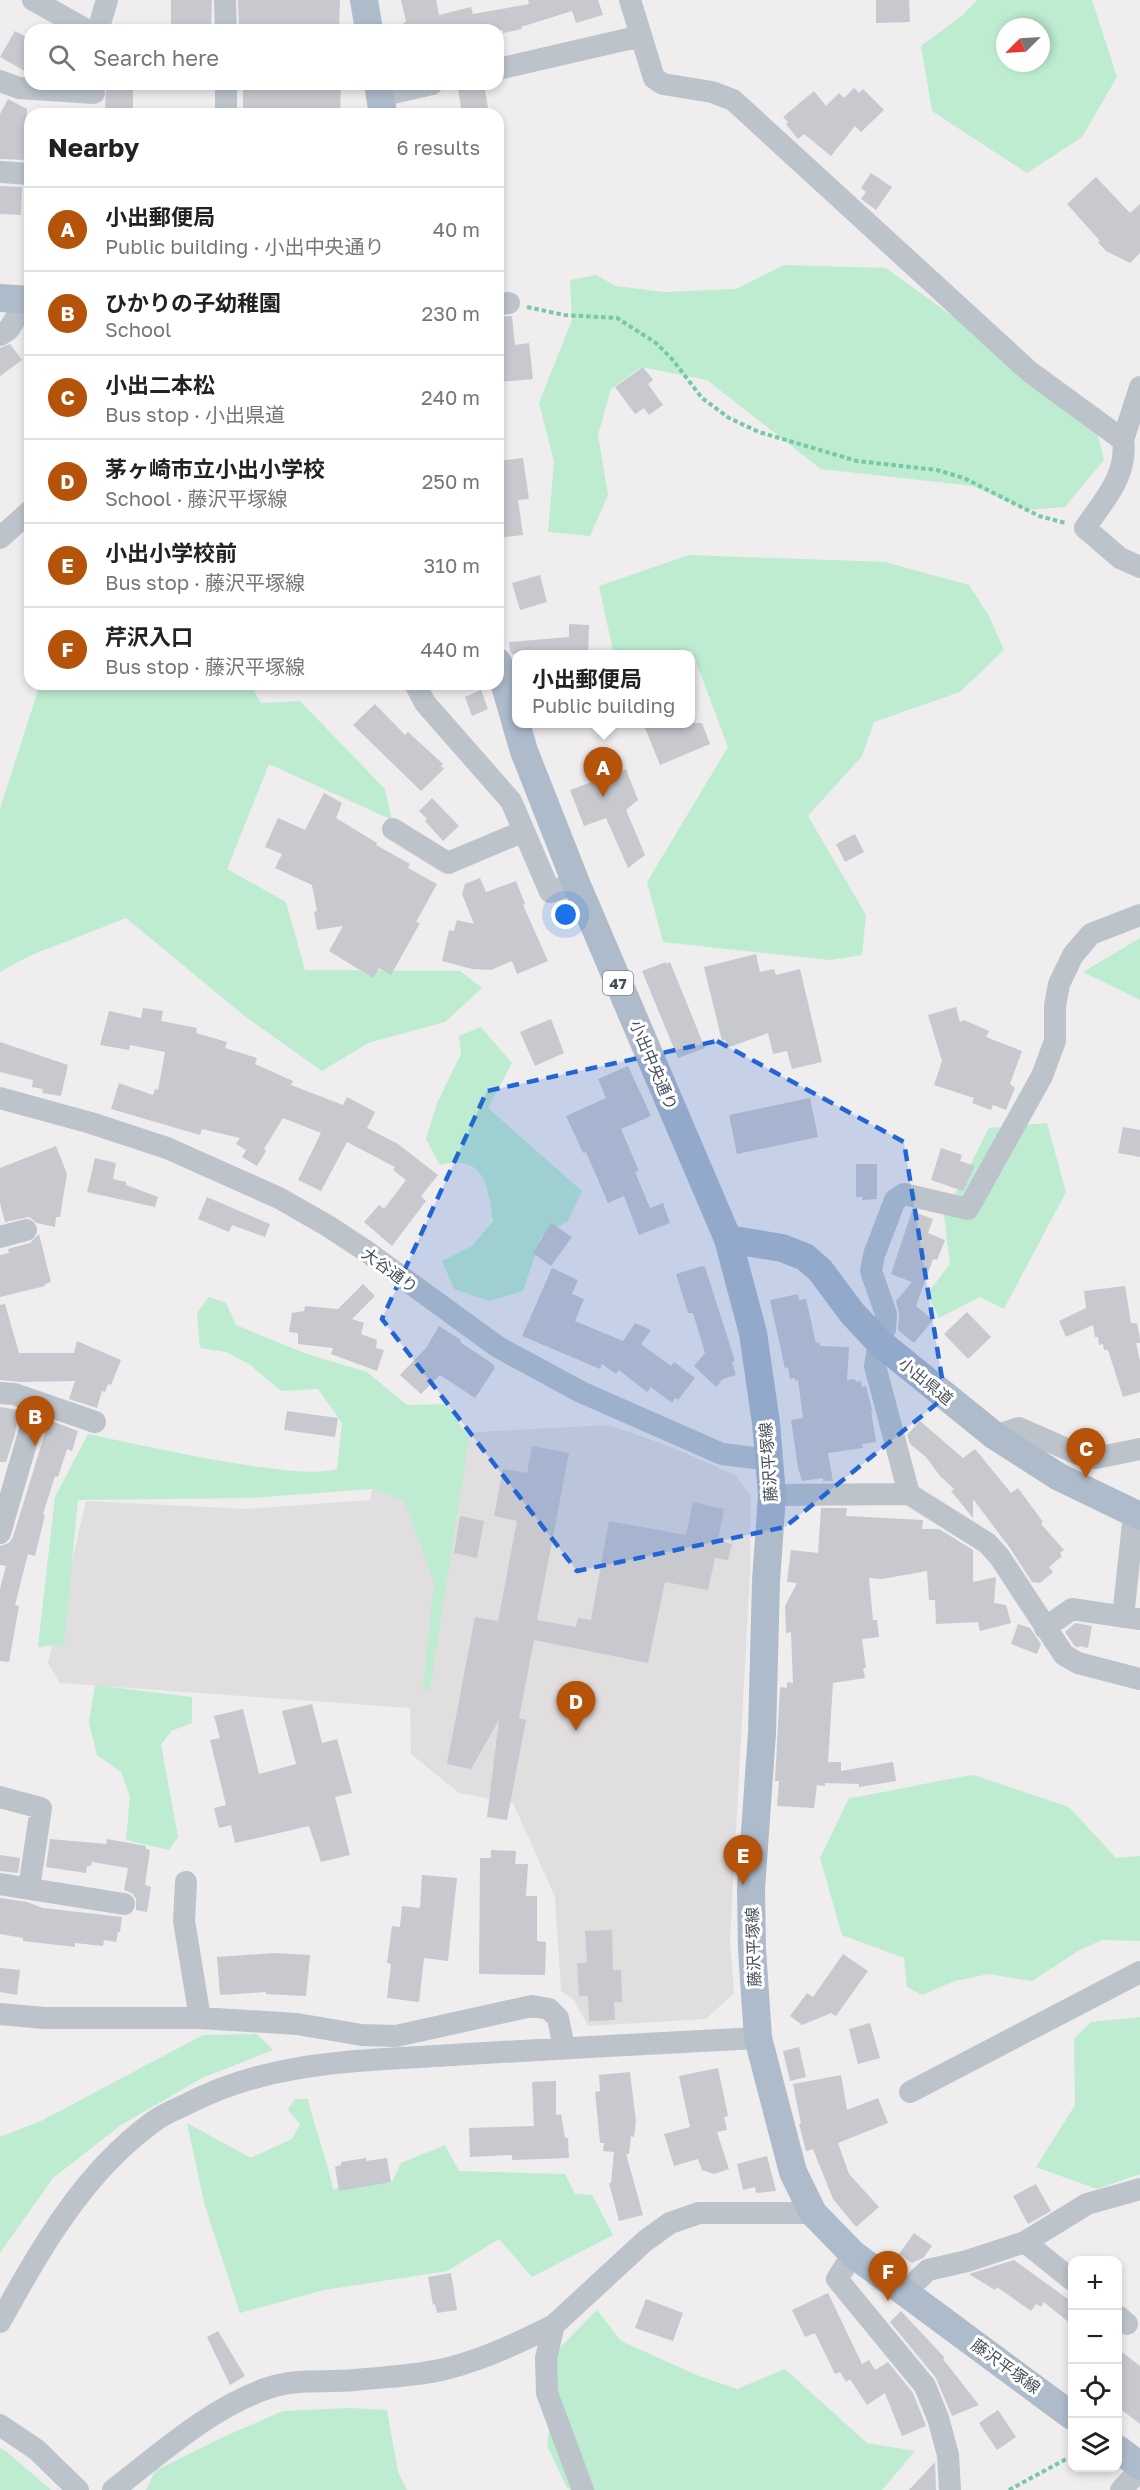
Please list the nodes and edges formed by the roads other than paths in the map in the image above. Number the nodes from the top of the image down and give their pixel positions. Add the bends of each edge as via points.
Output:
1 (33, 0) edge
2 (107, 0) edge
3 (225, 0) edge
4 (364, 0) edge
5 (630, 0) edge
6 (76, 24) edge
7 (100, 24) edge
8 (225, 24) edge
9 (368, 24) edge
10 (641, 36) junction
11 (504, 68) edge
12 (0, 81) edge
13 (24, 89) edge
14 (36, 90) edge
15 (226, 90) edge
16 (410, 90) edge
17 (94, 97) edge
18 (380, 98) edge
19 (226, 108) edge
20 (0, 172) edge
21 (24, 174) edge
22 (19, 299) edge
23 (0, 335) edge
24 (1140, 387) edge
25 (1124, 440) junction
26 (24, 516) edge
27 (0, 538) edge
28 (1140, 567) edge
29 (504, 682) edge
30 (418, 690) edge
31 (512, 709) edge
32 (517, 728) edge
33 (393, 829) dead end
34 (524, 831) junction
35 (576, 883) junction
36 (1140, 915) edge
37 (0, 1098) edge
38 (26, 1230) dead end
39 (0, 1237) edge
40 (728, 1239) junction
41 (879, 1342) junction
42 (0, 1393) edge
43 (38, 1402) junction
44 (95, 1422) dead end
45 (995, 1436) junction
46 (1138, 1450) edge
47 (770, 1460) junction
48 (909, 1494) junction
49 (772, 1495) junction
50 (1137, 1515) edge
51 (0, 1533) edge
52 (1132, 1618) edge
53 (1046, 1628) junction
54 (1140, 1679) edge
55 (0, 1797) edge
56 (186, 1882) dead end
57 (0, 1884) edge
58 (29, 1888) junction
59 (124, 1904) dead end
60 (1140, 1972) edge
61 (0, 2014) edge
62 (200, 2018) junction
63 (758, 2038) junction
64 (564, 2048) junction
65 (910, 2092) dead end
66 (1140, 2189) edge
67 (813, 2213) junction
68 (1025, 2242) junction
69 (853, 2254) junction
70 (1068, 2277) edge
71 (905, 2292) junction
72 (0, 2322) edge
73 (554, 2325) junction
74 (1068, 2413) edge
75 (0, 2425) edge
76 (1122, 2452) edge
77 (1140, 2468) edge
78 (78, 2490) edge
79 (113, 2490) edge
80 (583, 2490) edge
81 (950, 2490) edge
82 (1121, 2490) edge

1 - 6 street
2 - 7 street
3 - 8 street
4 - 9 main road
5 - 10 street
10 - 11 street
10 - 25 street via 654,78 663,84 734,100 1030,372
12 - 13 street
14 - 17 street
15 - 19 street
16 - 18 street
20 - 21 street
22 - 23 street via 9,329
24 - 25 street
25 - 28 street via 1120,476 1085,528 1120,558
26 - 27 street
29 - 31 main road, 小出中央通り / 47
30 - 34 street via 425,703 511,801
32 - 35 main road, 小出中央通り / 47
33 - 34 street via 448,863
34 - 35 street via 550,892
35 - 40 main road, 小出中央通り / 47
36 - 41 street via 1091,934 1073,955 1059,984 1055,1041 1042,1076 968,1209 904,1194 895,1200 871,1271 886,1314
37 - 47 street, 大谷通り via 167,1148 279,1198 366,1251 498,1347 581,1392 722,1454
38 - 39 street
40 - 41 main road, 小出県道 via 782,1248 805,1257
40 - 47 main road, 藤沢平塚線 / 47 via 753,1333
41 - 45 main road, 小出県道
41 - 48 street via 875,1366
42 - 43 street
43 - 44 street
43 - 51 street
45 - 46 street via 1018,1428 1096,1458
45 - 50 main road, 小出県道 via 1059,1478
47 - 49 main road, 藤沢平塚線 / 47
48 - 49 street
48 - 53 street via 987,1543
49 - 63 main road, 藤沢平塚線 / 47 via 751,1889
50 - 52 street
52 - 53 street via 1072,1609
53 - 54 street via 1064,1655 1078,1663
55 - 58 street via 41,1808
56 - 62 street via 184,1921
57 - 58 street
58 - 59 street
60 - 65 street
61 - 62 street via 44,2018
62 - 64 street via 396,2036 532,2006 549,2009 558,2018
63 - 64 street
63 - 67 main road, 藤沢平塚線 / 47 via 793,2172
64 - 72 street via 324,2064 271,2072 201,2096 155,2120 122,2146 70,2206
66 - 68 street via 1087,2204
67 - 69 main road, 藤沢平塚線 / 47
67 - 73 street via 699,2213 670,2223
68 - 70 street
68 - 71 street via 928,2270
69 - 71 main road, 藤沢平塚線 / 47
69 - 81 street via 837,2279 925,2386 948,2455
71 - 74 main road, 藤沢平塚線 / 47
73 - 79 street via 496,2354 447,2369 270,2387 197,2426
73 - 80 street via 546,2358 547,2393
75 - 78 street via 37,2450
76 - 77 main road
77 - 82 street

